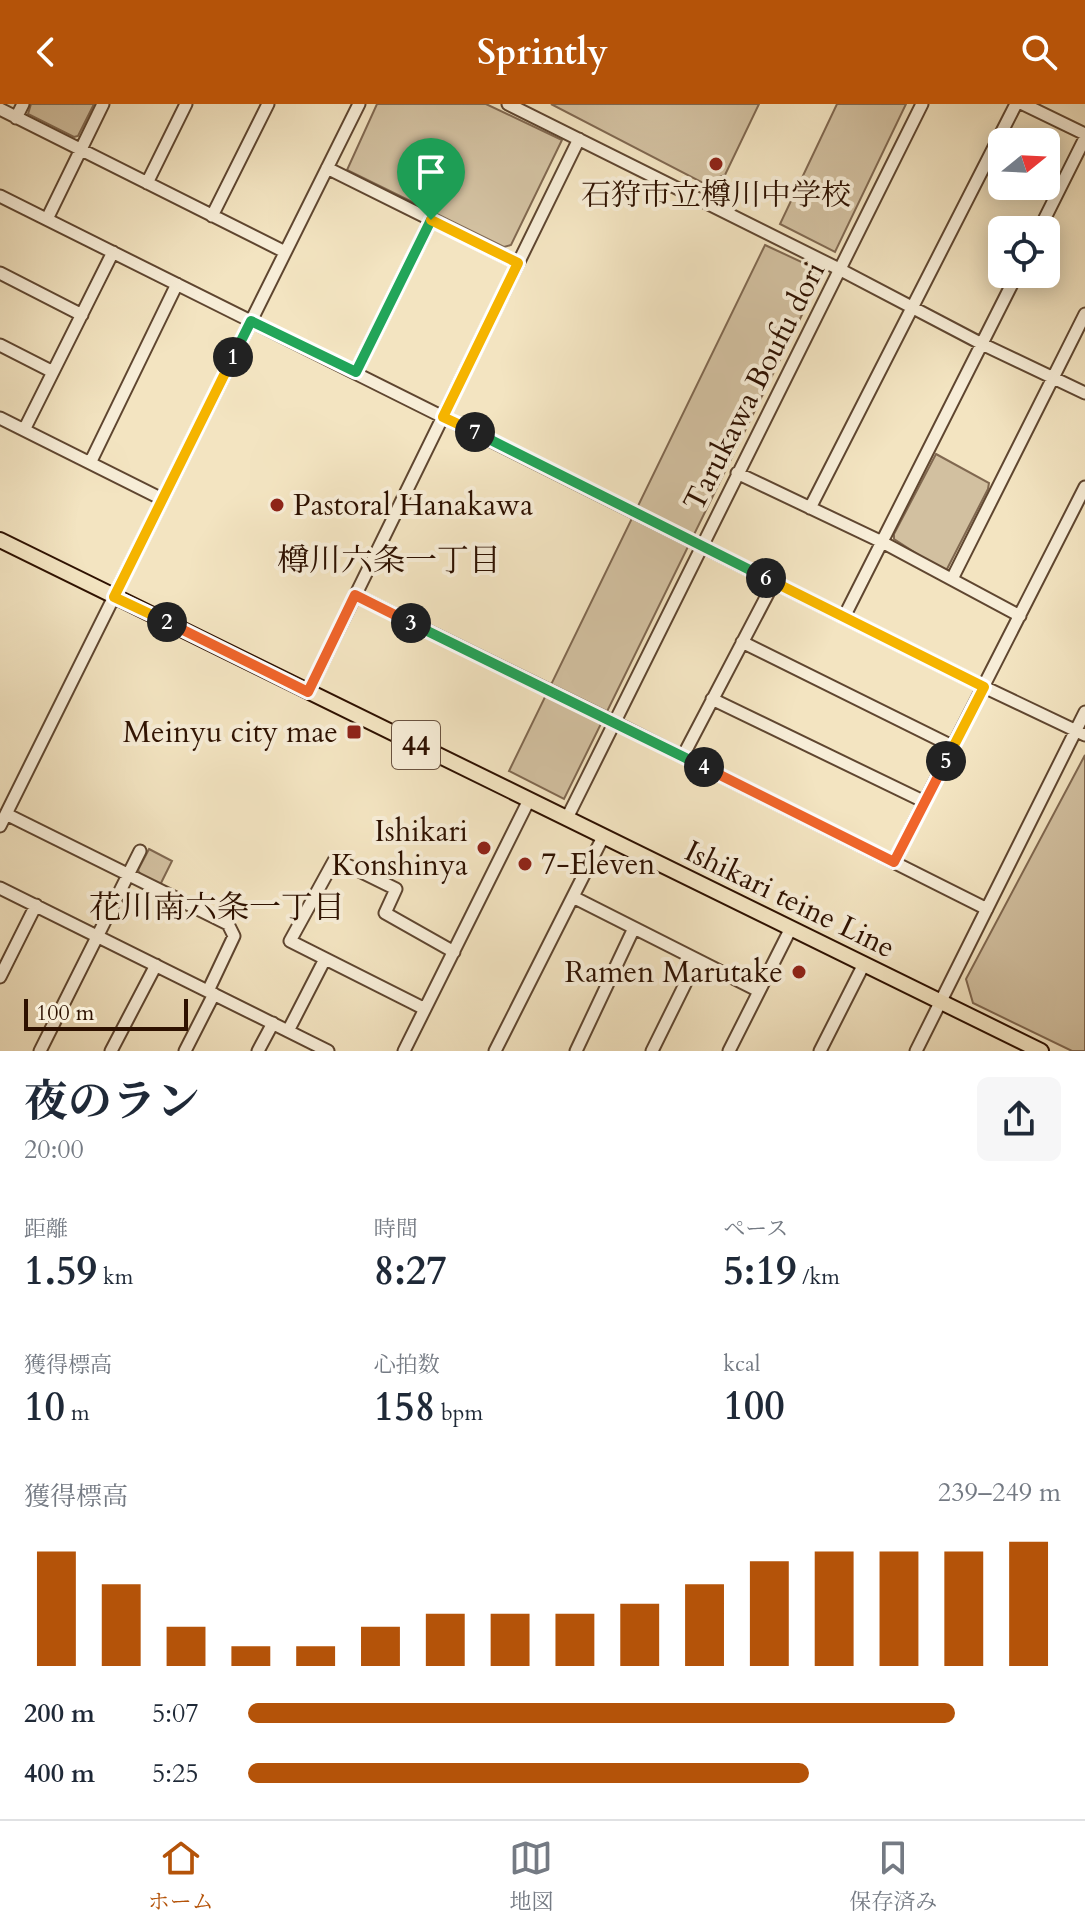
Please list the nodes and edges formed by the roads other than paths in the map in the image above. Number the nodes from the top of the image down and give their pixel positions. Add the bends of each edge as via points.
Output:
1 (23, 104) edge
2 (103, 104) edge
3 (186, 104) edge
4 (268, 104) edge
5 (359, 104) edge
6 (508, 104) edge
7 (922, 104) edge
8 (1016, 104) edge
9 (1023, 104) edge
10 (0, 109) edge
11 (16, 118) junction
12 (1085, 136) edge
13 (579, 139) junction
14 (80, 150) junction
15 (327, 168) junction
16 (147, 183) junction
17 (0, 196) edge
18 (212, 216) junction
19 (1046, 216) edge
20 (47, 219) junction
21 (431, 220) junction
22 (113, 252) junction
23 (285, 252) junction
24 (518, 263) junction
25 (839, 269) junction
26 (0, 273) edge
27 (177, 284) junction
28 (1010, 288) edge
29 (913, 308) junction
30 (1085, 314) edge
31 (82, 315) junction
32 (251, 321) junction
33 (982, 344) junction
34 (0, 345) edge
35 (53, 372) junction
36 (356, 372) junction
37 (1053, 378) junction
38 (1085, 393) edge
39 (443, 417) junction
40 (0, 418) edge
41 (24, 430) junction
42 (90, 463) junction
43 (737, 473) junction
44 (1085, 487) edge
45 (162, 499) junction
46 (810, 508) junction
47 (0, 540) edge
48 (882, 542) junction
49 (701, 546) junction
50 (952, 579) junction
51 (774, 582) junction
52 (355, 595) junction
53 (114, 597) junction
54 (1020, 616) junction
55 (844, 617) junction
56 (742, 642) junction
57 (984, 687) junction
58 (308, 692) junction
59 (712, 699) junction
60 (1085, 712) edge
61 (614, 722) junction
62 (1080, 733) edge
63 (954, 747) junction
64 (683, 756) junction
65 (529, 800) junction
66 (925, 802) junction
67 (6, 814) junction
68 (567, 818) junction
69 (0, 826) edge
70 (603, 837) junction
71 (140, 851) dead end
72 (894, 862) junction
73 (128, 874) junction
74 (0, 888) edge
75 (573, 897) junction
76 (36, 905) junction
77 (987, 909) junction
78 (634, 928) junction
79 (791, 928) junction
80 (96, 935) junction
81 (454, 952) junction
82 (325, 959) junction
83 (697, 960) junction
84 (864, 964) junction
85 (156, 965) junction
86 (0, 977) edge
87 (759, 991) junction
88 (211, 993) junction
89 (941, 1001) junction
90 (425, 1009) junction
91 (273, 1023) junction
92 (288, 1031) junction
93 (40, 1051) edge
94 (111, 1051) edge
95 (185, 1051) edge
96 (258, 1051) edge
97 (328, 1051) edge
98 (404, 1051) edge
99 (495, 1051) edge
100 (576, 1051) edge
101 (652, 1051) edge
102 (729, 1051) edge
103 (820, 1051) edge
104 (916, 1051) edge
105 (1041, 1051) edge

1 - 11 street
2 - 14 street
3 - 16 street
4 - 18 street
5 - 15 street
6 - 13 street
7 - 25 street, Tarukawa Boufu dori
8 - 29 street
9 - 12 street
10 - 11 street
11 - 14 street
12 - 19 street
13 - 24 street
13 - 25 street
14 - 16 street
14 - 20 street
15 - 21 street
15 - 23 street
16 - 18 street
17 - 20 street
18 - 23 street
20 - 22 street
21 - 24 street
21 - 36 street
22 - 27 street
22 - 31 street
23 - 32 street
24 - 39 street
25 - 29 street
25 - 43 street, Tarukawa Boufu dori
26 - 31 street
27 - 32 street
27 - 42 street
28 - 33 street
29 - 33 street
29 - 46 street
30 - 37 street
31 - 35 street
32 - 36 street
32 - 45 street
33 - 37 street
33 - 48 street
34 - 35 street
35 - 41 street
36 - 39 street
37 - 38 street
37 - 50 street
39 - 49 street
39 - 52 street
40 - 41 street
41 - 42 street
42 - 45 street
43 - 46 street
43 - 49 street, Tarukawa Boufu dori
44 - 54 street
45 - 53 street
46 - 48 street
47 - 53 main road, Ishikari teine Line / 44
48 - 50 street
48 - 55 street
49 - 51 street
49 - 61 street, Tarukawa Boufu dori
50 - 54 street
51 - 55 street
51 - 56 street
52 - 58 street
52 - 61 street
53 - 58 main road, Ishikari teine Line / 44
53 - 67 street
54 - 57 street
55 - 57 street
56 - 59 street
56 - 63 street
57 - 62 street
57 - 63 street
58 - 65 main road, Ishikari teine Line / 44
59 - 64 street
59 - 66 street
60 - 62 street
61 - 64 street
61 - 68 street, Tarukawa Boufu dori
62 - 77 street
63 - 66 street
64 - 72 street
65 - 68 main road, Ishikari teine Line / 44
65 - 81 street
66 - 72 street
67 - 69 street
67 - 73 street
68 - 70 main road, Ishikari teine Line / 44
70 - 75 street
70 - 79 main road, Ishikari teine Line / 44
71 - 73 street
72 - 77 street
73 - 80 street
73 - 88 street via 228,924 234,936
74 - 76 street
75 - 78 street
75 - 99 street
76 - 80 street
76 - 86 street
77 - 89 street
78 - 83 street
78 - 100 street
79 - 84 main road, Ishikari teine Line / 44
79 - 87 street
80 - 85 street
80 - 93 street
81 - 82 street via 385,913 396,889 335,859 290,941
81 - 90 street
82 - 90 street
82 - 92 street
83 - 87 street
83 - 101 street
84 - 89 main road, Ishikari teine Line / 44
84 - 103 street
85 - 88 street
85 - 94 street
87 - 102 street
88 - 91 street
88 - 95 street
89 - 104 street
89 - 105 main road, Ishikari teine Line / 44
90 - 98 street
91 - 92 street
91 - 96 street
92 - 97 street

